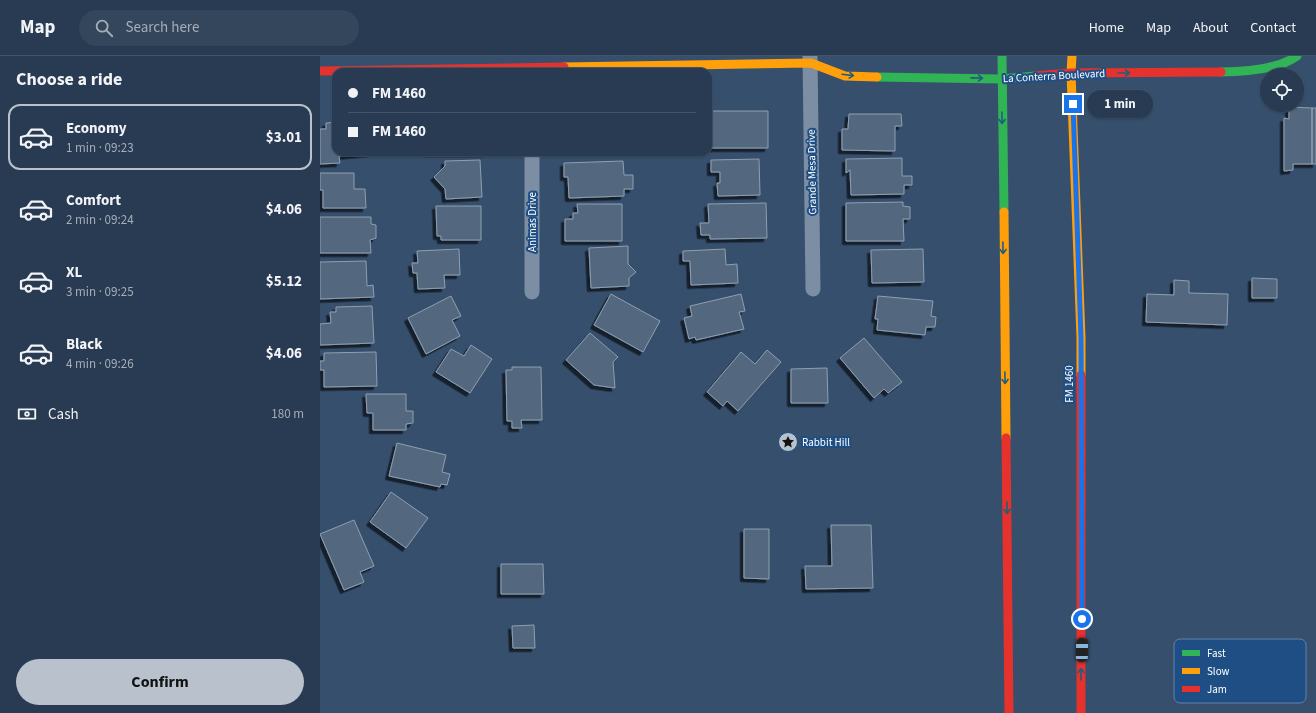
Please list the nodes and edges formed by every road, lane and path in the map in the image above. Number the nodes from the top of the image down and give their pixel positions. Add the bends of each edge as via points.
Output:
1 (828, 56) edge
2 (1002, 56) edge
3 (1072, 56) edge
4 (1297, 56) edge
5 (811, 60) edge
6 (531, 65) edge
7 (426, 68) edge
8 (320, 71) edge
9 (332, 71) edge
10 (1072, 73) junction
11 (1001, 79) junction
12 (532, 156) edge
13 (813, 289) dead end
14 (532, 292) dead end
15 (1009, 713) edge
16 (1081, 713) edge

1 - 5 street, La Conterra Boulevard
2 - 11 main road
3 - 10 main road, FM 1460 / FM 1460
10 -> 4 main road, La Conterra Boulevard via 1245,72 1288,62
5 - 6 main road, La Conterra Boulevard
5 -> 11 main road, La Conterra Boulevard via 845,76
5 - 13 street, Grande Mesa Drive
6 - 7 main road, La Conterra Boulevard
8 - 9 main road, La Conterra Boulevard
10 - 11 main road, La Conterra Boulevard
16 -> 10 main road, FM 1460 / FM 1460 via 1081,338
11 -> 15 main road
12 - 14 street, Animas Drive

